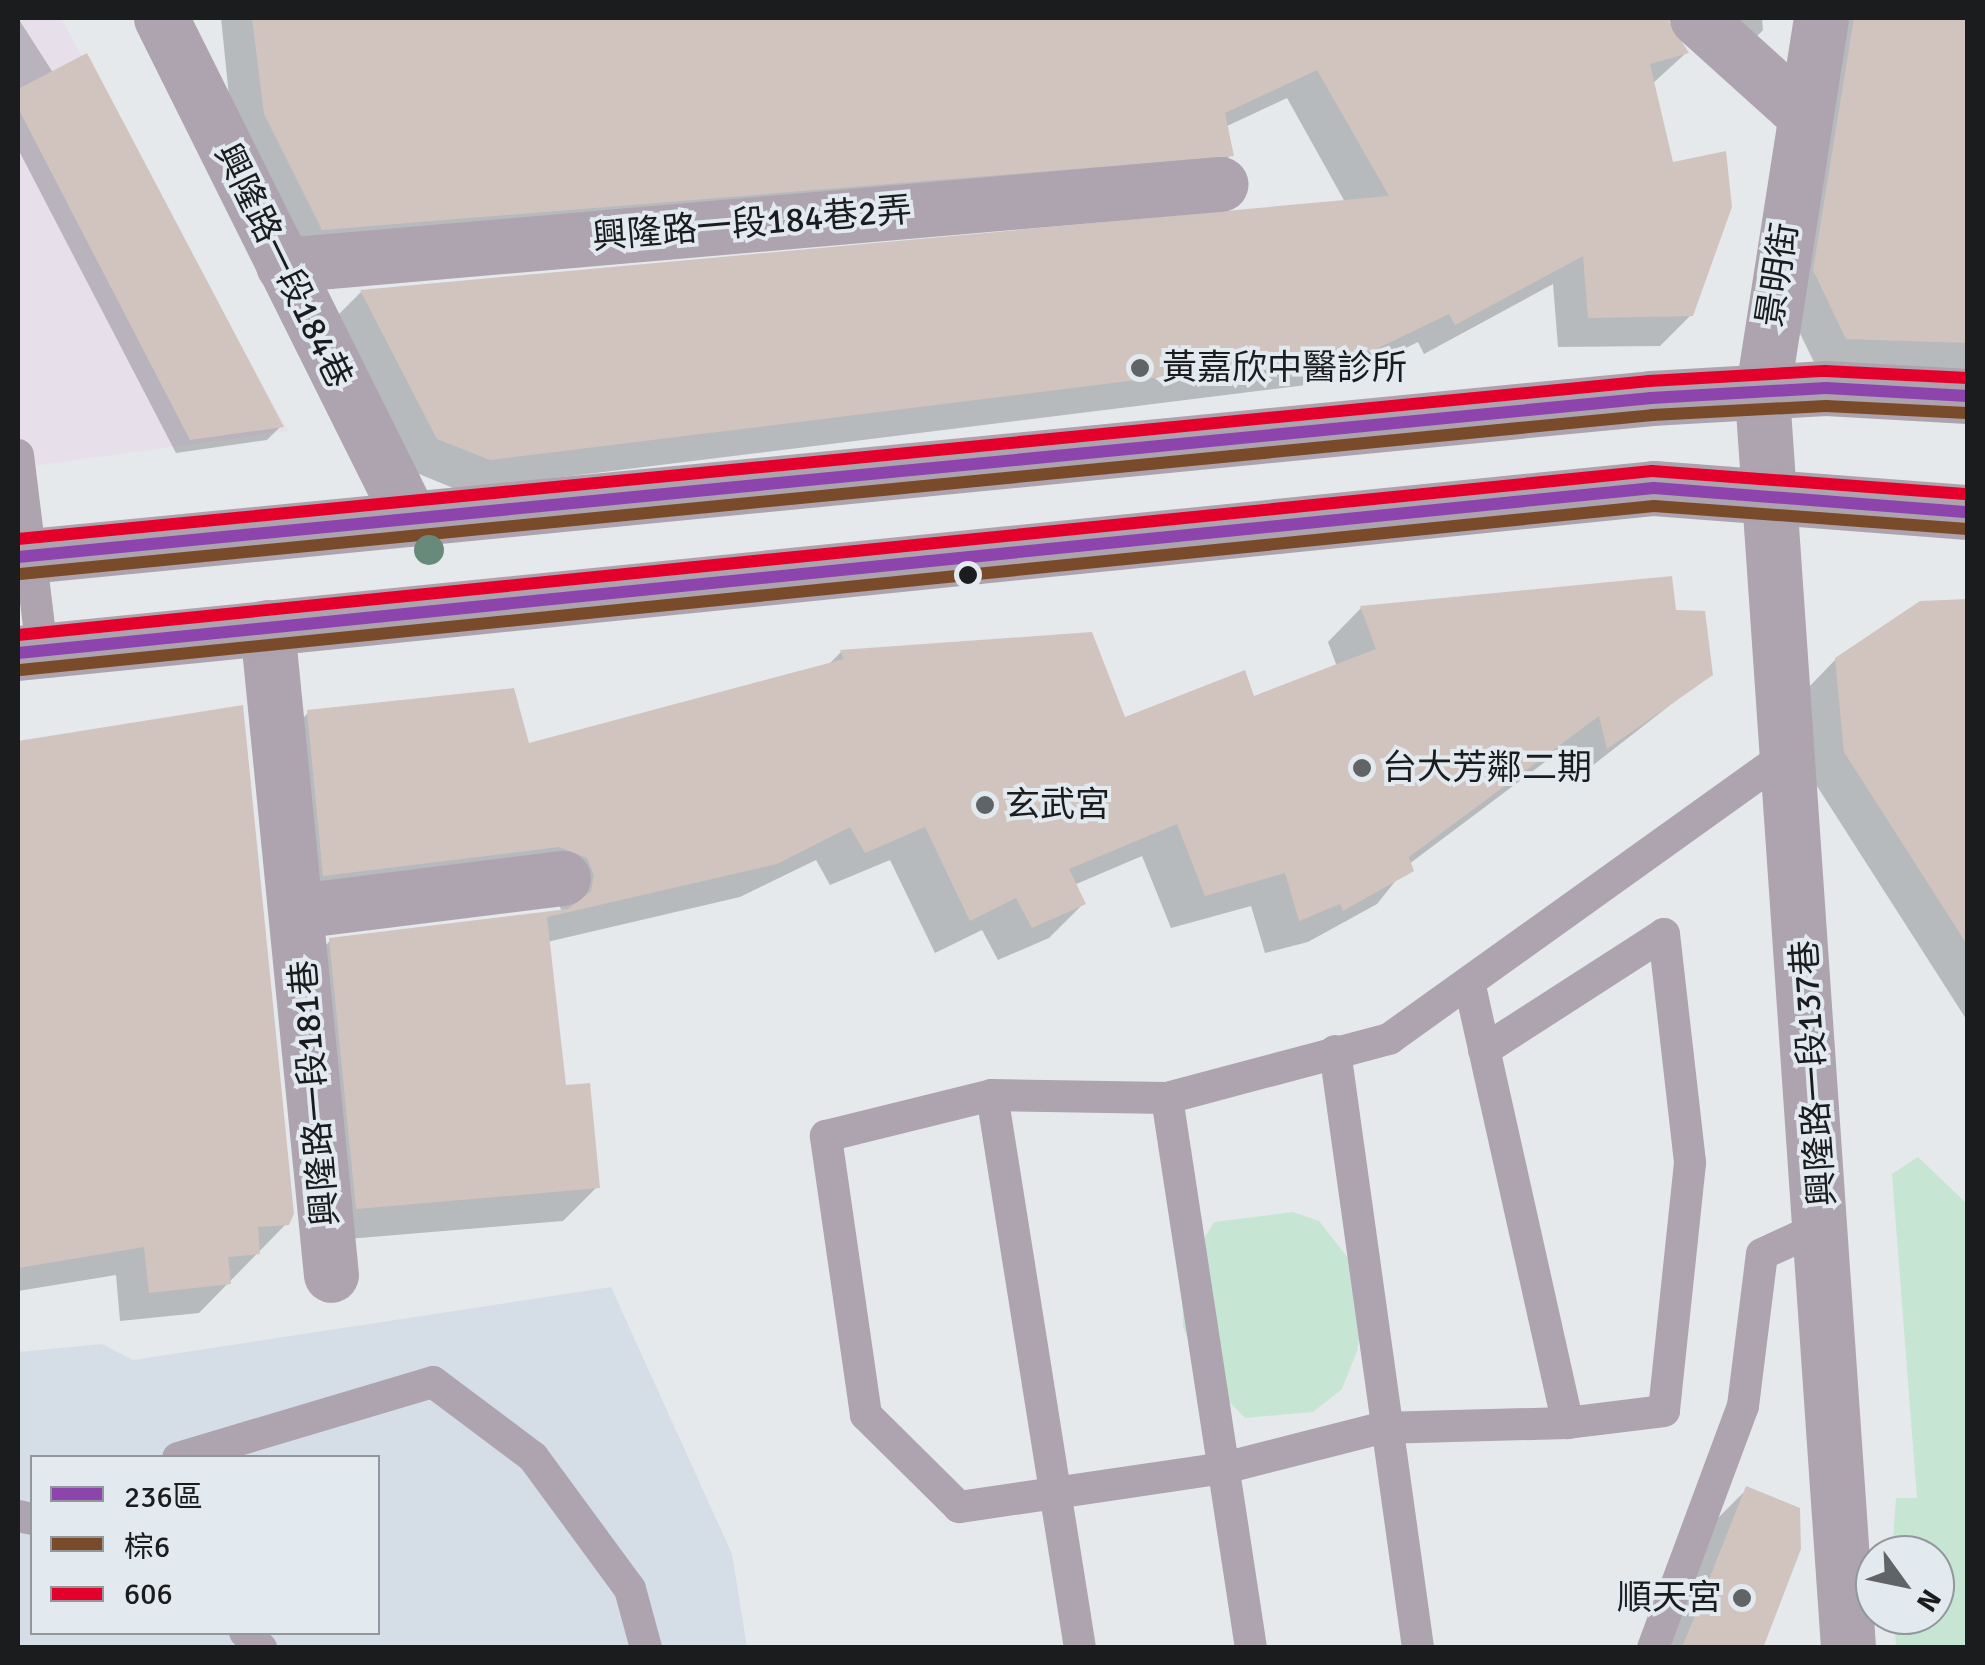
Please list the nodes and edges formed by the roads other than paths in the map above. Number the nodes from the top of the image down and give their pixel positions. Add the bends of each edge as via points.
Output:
1 (160, 18) edge
2 (1697, 18) edge
3 (1821, 18) edge
4 (1801, 112) junction
5 (1221, 184) dead end
6 (282, 264) junction
7 (1762, 395) junction
8 (1968, 396) edge
9 (18, 455) edge
10 (1772, 500) junction
11 (408, 514) junction
12 (1960, 521) edge
13 (24, 556) edge
14 (267, 627) junction
15 (30, 652) edge
16 (1790, 752) junction
17 (563, 878) dead end
18 (297, 911) junction
19 (1470, 986) junction
20 (1484, 1050) junction
21 (1335, 1051) junction
22 (992, 1095) junction
23 (1166, 1098) junction
24 (1826, 1226) junction
25 (331, 1275) dead end
26 (1568, 1423) junction
27 (1381, 1428) junction
28 (188, 1455) edge
29 (1224, 1468) junction
30 (1052, 1488) junction
31 (646, 1648) edge
32 (1080, 1648) edge
33 (1251, 1648) edge
34 (1418, 1648) edge
35 (1654, 1648) edge
36 (1848, 1648) edge

1 - 6 street, 興隆路一段184巷
2 - 4 street
3 - 4 street, 景明街
4 - 7 street, 景明街
5 - 6 street, 興隆路一段184巷2弄
6 - 11 street, 興隆路一段184巷
7 - 8 main road via 1826,388
7 - 10 street, 景明街
7 - 11 main road via 1651,398
9 - 13 lane
10 - 12 main road
10 - 14 main road via 1654,488
10 - 16 street, 興隆路一段137巷
11 - 13 main road
13 - 15 lane
14 - 15 main road
14 - 18 street, 興隆路一段181巷
16 - 19 lane
16 - 24 street, 興隆路一段137巷
17 - 18 street, 興隆路一段181巷
18 - 25 street, 興隆路一段181巷
19 - 20 lane
19 - 21 lane via 1389,1039
20 - 26 lane
20 - 26 lane via 1664,934 1690,1163 1664,1411
21 - 23 lane
21 - 27 lane
22 - 23 lane
22 - 30 lane
22 - 30 lane via 826,1136 866,1415 959,1507
23 - 29 lane
24 - 35 lane via 1762,1254 1744,1406
24 - 36 street, 興隆路一段137巷
26 - 27 lane
27 - 29 lane
27 - 34 lane
28 - 31 lane via 433,1382 533,1457 630,1590
29 - 30 lane
29 - 33 lane
30 - 32 lane

